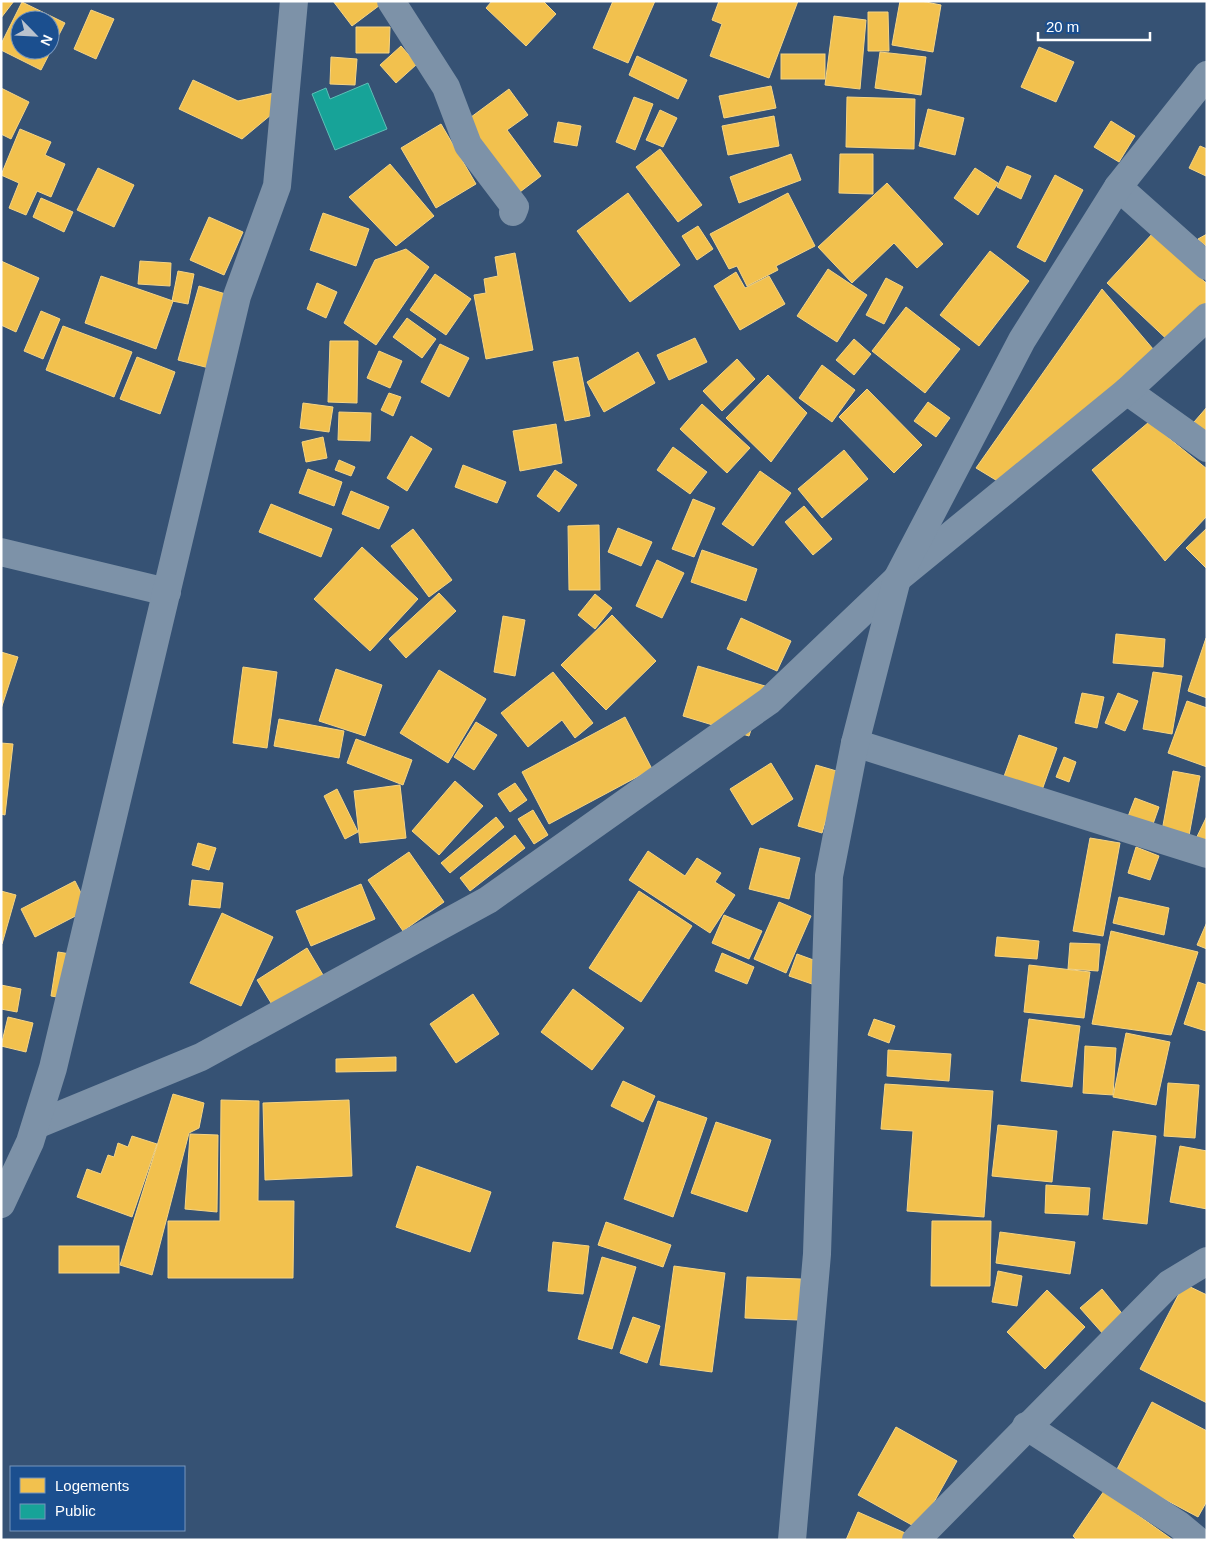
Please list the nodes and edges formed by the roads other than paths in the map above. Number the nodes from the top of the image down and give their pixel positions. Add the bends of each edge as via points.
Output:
1 (294, 1) edge
2 (391, 1) edge
3 (1207, 75) edge
4 (1118, 187) junction
5 (513, 212) dead end
6 (1207, 266) edge
7 (1207, 317) edge
8 (1127, 391) junction
9 (1207, 448) edge
10 (1, 552) edge
11 (897, 579) junction
12 (167, 592) junction
13 (855, 743) junction
14 (1207, 854) edge
15 (36, 1125) junction
16 (1, 1204) edge
17 (1207, 1261) edge
18 (1026, 1426) junction
19 (792, 1540) edge
20 (916, 1540) edge
21 (1197, 1540) edge

1 - 12 street via 277,186 237,296
2 - 5 street via 446,87 468,145 515,207
3 - 4 street
4 - 6 street
4 - 11 street via 1022,340
7 - 8 street
8 - 9 street
8 - 11 street
10 - 12 street
11 - 13 street
11 - 15 street via 769,701 488,900 201,1057
12 - 15 street via 60,1040
13 - 14 street
13 - 19 street via 829,876 817,1254
15 - 16 street
17 - 18 street via 1169,1284
18 - 20 street
18 - 21 street

